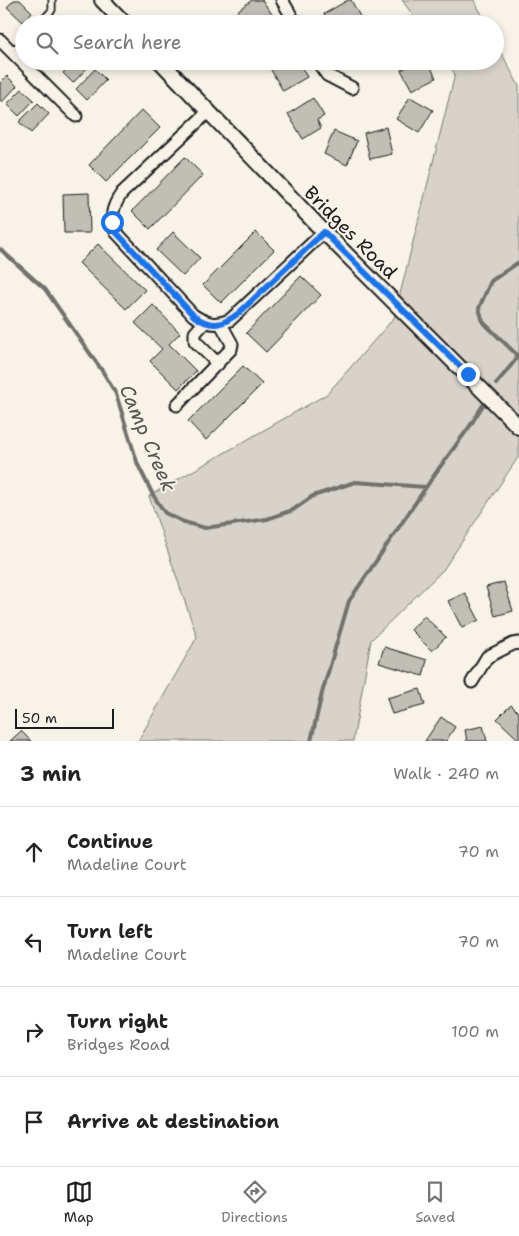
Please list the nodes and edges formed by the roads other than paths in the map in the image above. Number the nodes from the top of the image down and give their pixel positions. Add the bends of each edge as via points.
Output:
1 (52, 0) edge
2 (102, 0) edge
3 (282, 0) edge
4 (47, 15) edge
5 (116, 15) edge
6 (291, 15) edge
7 (0, 40) edge
8 (15, 49) edge
9 (12, 52) junction
10 (15, 55) edge
11 (30, 70) edge
12 (168, 70) edge
13 (324, 70) edge
14 (352, 88) dead end
15 (208, 112) junction
16 (76, 116) dead end
17 (324, 232) junction
18 (204, 322) junction
19 (220, 324) junction
20 (218, 364) junction
21 (177, 405) dead end
22 (519, 427) edge
23 (519, 643) edge
24 (472, 682) dead end

1 - 4 lane via 52,10
2 - 5 street
3 - 6 street
7 - 9 street
8 - 9 lane
9 - 10 street
11 - 16 street
12 - 15 street, Bridges Road
13 - 14 street
15 - 17 street, Bridges Road
15 - 18 street via 122,194 112,212 116,232 194,316
17 - 19 street via 240,312
17 - 22 street, Bridges Road
18 - 19 street
18 - 20 street via 194,332 195,341
19 - 20 street via 232,344
20 - 21 street
23 - 24 street via 487,657

